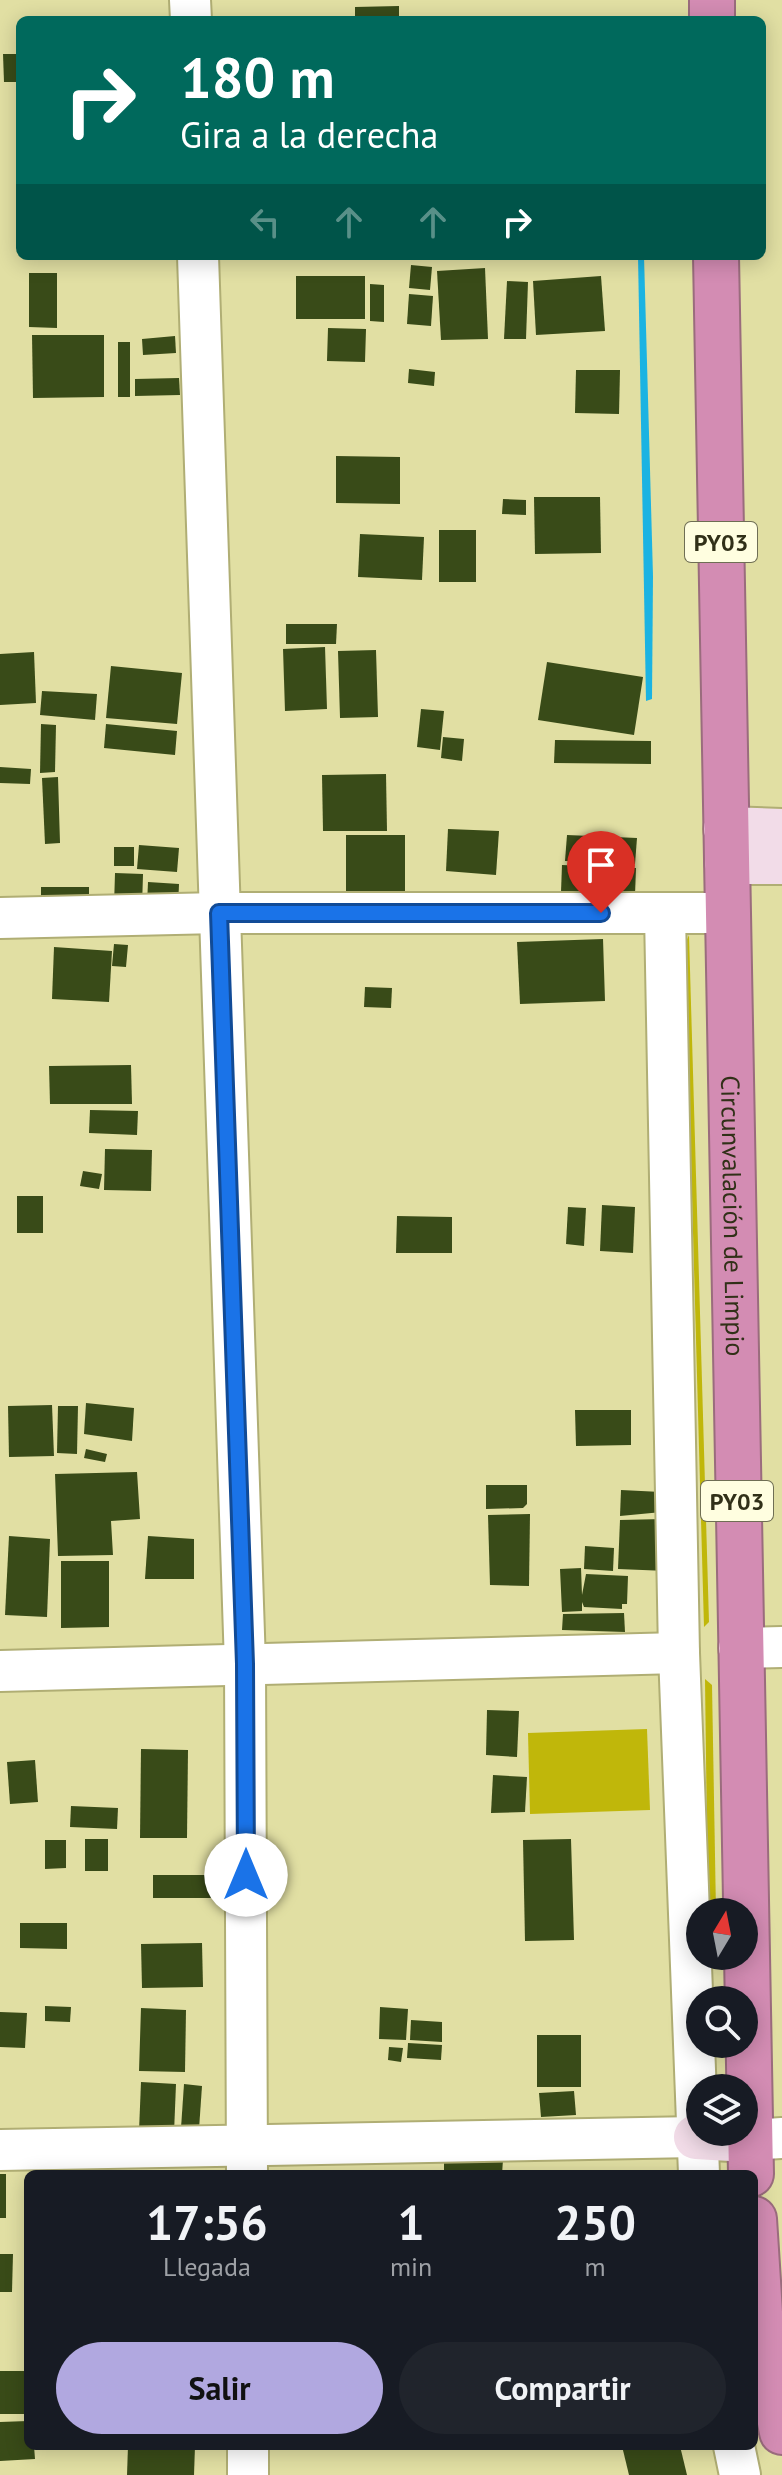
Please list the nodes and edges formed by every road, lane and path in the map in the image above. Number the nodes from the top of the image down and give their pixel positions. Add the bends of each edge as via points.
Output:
1 (198, 260) edge
2 (716, 260) edge
3 (782, 831) edge
4 (726, 845) junction
5 (782, 862) edge
6 (219, 913) junction
7 (665, 913) junction
8 (729, 913) junction
9 (0, 918) edge
10 (782, 1647) edge
11 (739, 1648) junction
12 (679, 1653) junction
13 (245, 1664) junction
14 (0, 1671) edge
15 (0, 2150) edge
16 (761, 2151) edge
17 (698, 2155) edge
18 (247, 2160) edge
19 (758, 2281) edge
20 (782, 2432) edge
21 (248, 2450) edge
22 (735, 2450) edge
23 (248, 2475) edge
24 (740, 2475) edge

1 - 6 street
2 - 4 highway, Circunvalación de Limpio / PY03
3 - 4 street
4 - 5 street
4 - 8 highway, Circunvalación de Limpio / PY03
6 - 7 street
6 - 9 street
6 - 13 street
7 - 8 street
7 - 12 street
8 - 11 highway, Circunvalación de Limpio / PY03
10 - 11 street
11 - 16 highway, Circunvalación de Limpio / PY03
12 - 13 street
12 - 17 street
13 - 14 street
13 - 18 street
15 - 18 street
16 - 17 street
17 - 18 street
19 - 20 highway via 761,2328
21 - 23 street
22 - 24 street

